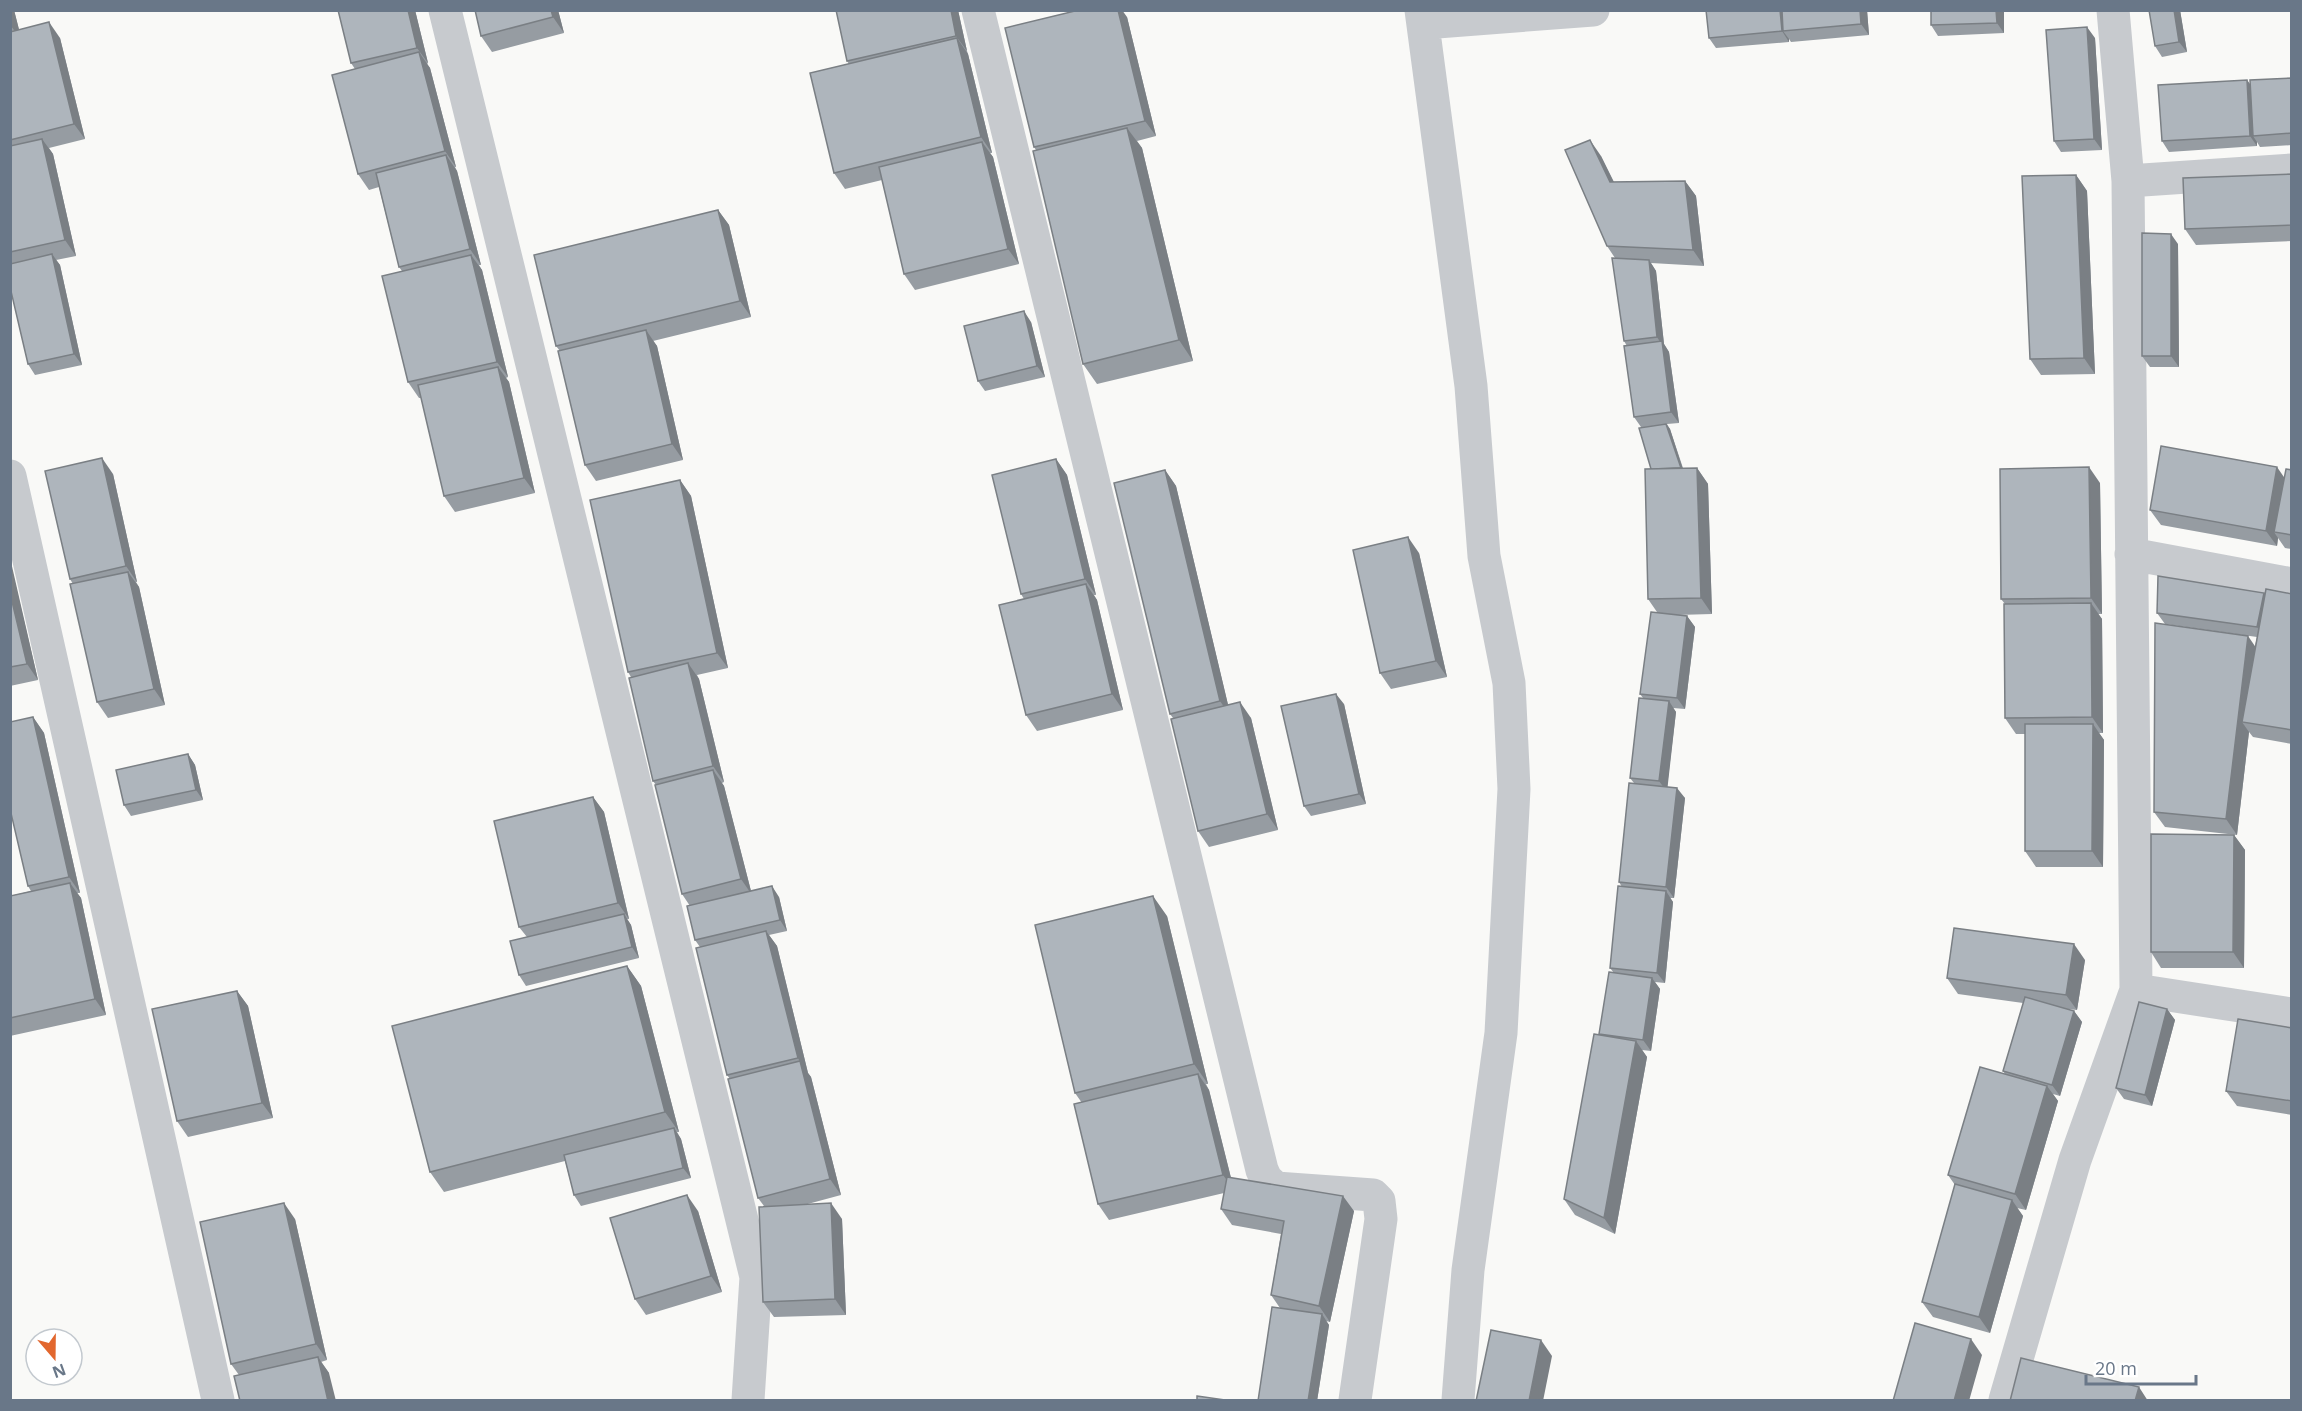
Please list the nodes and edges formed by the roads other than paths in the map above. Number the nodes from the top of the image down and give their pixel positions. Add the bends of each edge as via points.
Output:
1 (445, 10) edge
2 (978, 10) edge
3 (1593, 10) edge
4 (2113, 10) edge
5 (1422, 17) edge
6 (2292, 170) edge
7 (2128, 181) junction
8 (13, 495) edge
9 (2131, 554) junction
10 (2292, 584) edge
11 (2136, 990) junction
12 (2292, 1014) edge
13 (218, 1401) edge
14 (748, 1401) edge
15 (1355, 1401) edge
16 (1458, 1401) edge
17 (2005, 1401) edge

1 - 14 street via 756,1277
2 - 15 street via 1262,1170 1276,1188 1373,1195 1379,1201 1381,1219
3 - 5 street
4 - 7 street
5 - 16 street via 1472,386 1484,556 1509,683 1514,789 1501,1033 1468,1270
6 - 7 street
7 - 9 street
8 - 13 street
9 - 10 street
9 - 11 street
11 - 12 street
11 - 17 street via 2075,1160

